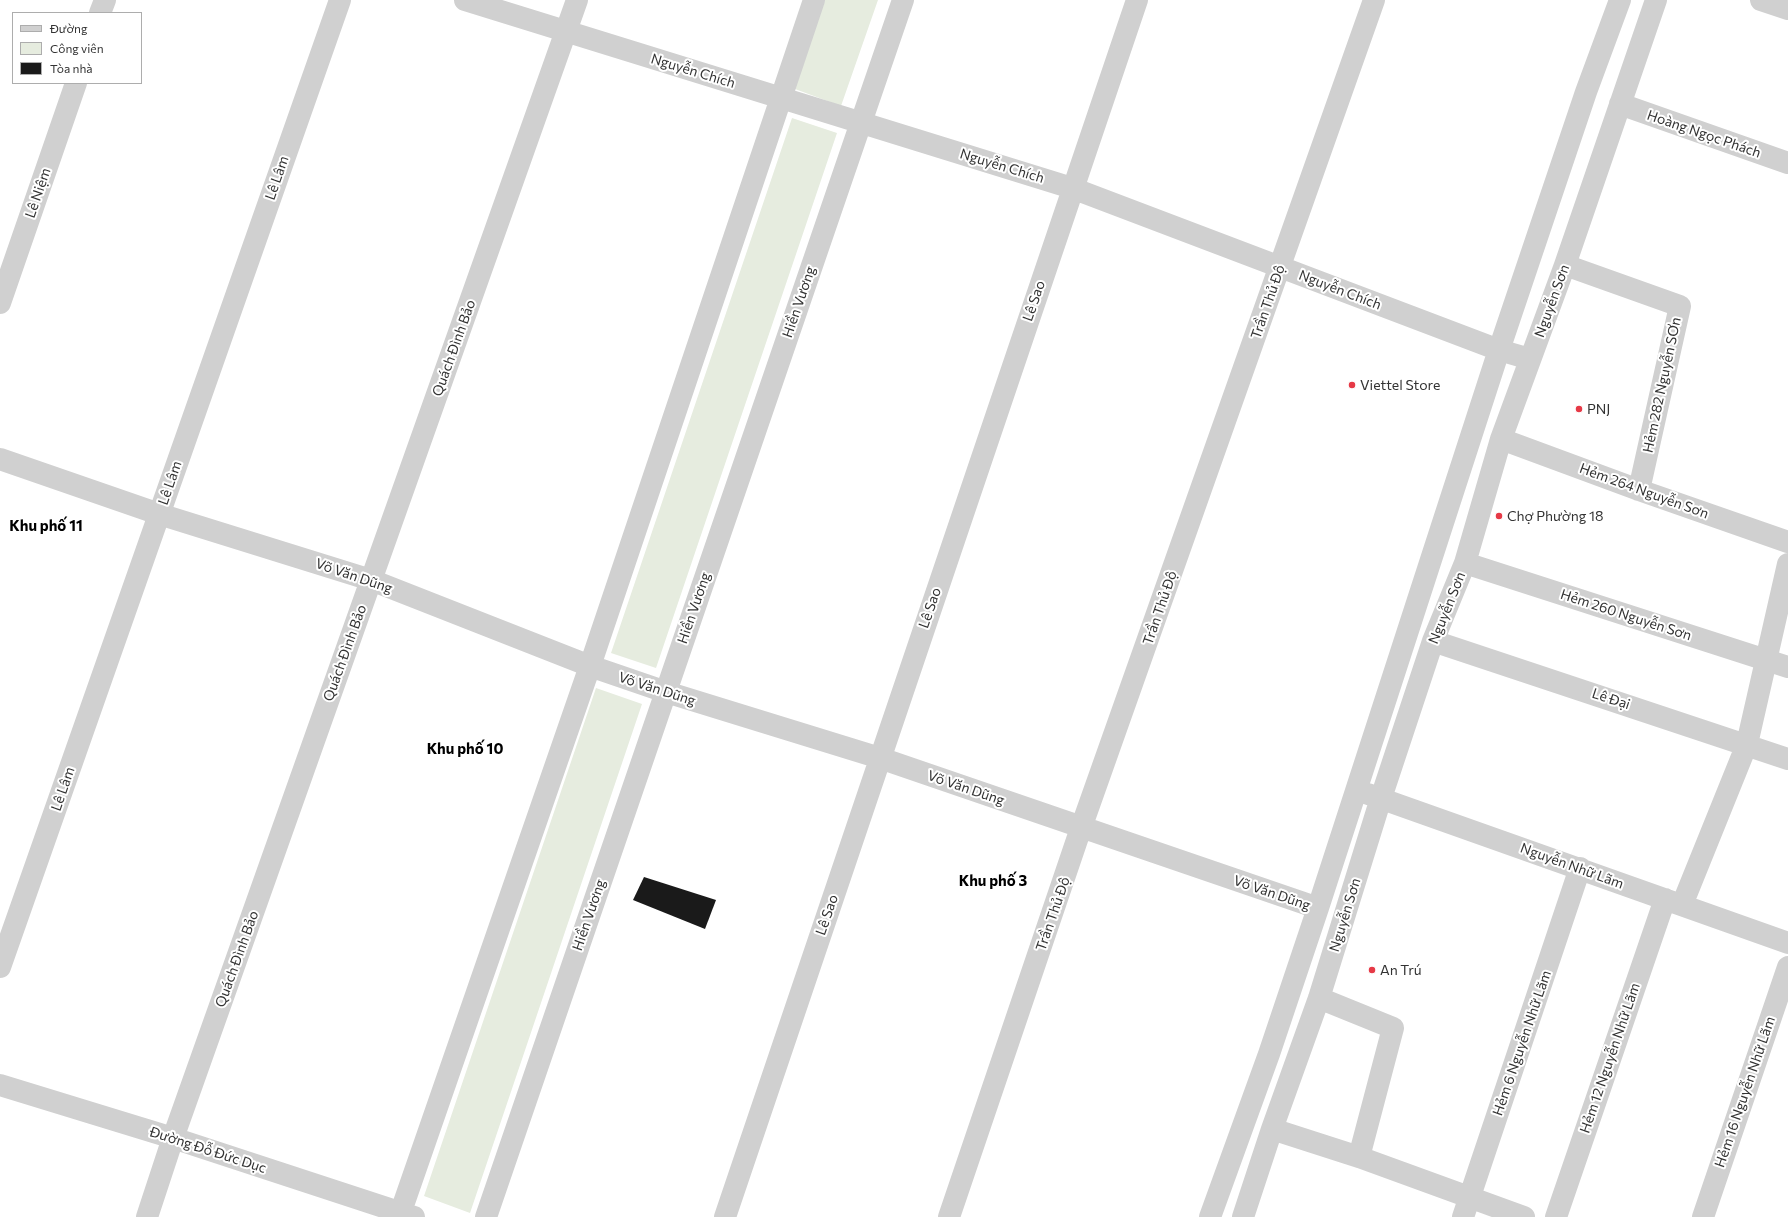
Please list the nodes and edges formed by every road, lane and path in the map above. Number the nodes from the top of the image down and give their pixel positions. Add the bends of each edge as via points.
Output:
1 (105, 0) edge
2 (340, 0) edge
3 (465, 0) edge
4 (578, 0) edge
5 (814, 0) edge
6 (903, 0) edge
7 (1137, 0) edge
8 (1374, 0) edge
9 (1620, 0) edge
10 (1656, 0) edge
11 (1761, 0) edge
12 (1788, 10) edge
13 (100, 12) edge
14 (566, 31) junction
15 (76, 84) edge
16 (780, 98) junction
17 (1620, 104) junction
18 (860, 122) junction
19 (1788, 163) edge
20 (1072, 188) junction
21 (1565, 265) junction
22 (1280, 268) junction
23 (0, 303) edge
24 (1499, 350) junction
25 (1530, 359) junction
26 (1501, 439) junction
27 (0, 459) edge
28 (1639, 490) junction
29 (159, 514) junction
30 (1788, 542) edge
31 (1465, 563) junction
32 (1788, 564) edge
33 (371, 580) junction
34 (1433, 641) junction
35 (1767, 660) junction
36 (590, 666) junction
37 (1788, 667) edge
38 (666, 692) junction
39 (1747, 744) junction
40 (880, 758) junction
41 (1788, 759) edge
42 (1356, 790) junction
43 (1381, 798) junction
44 (1082, 828) junction
45 (1580, 868) junction
46 (1673, 902) junction
47 (1318, 908) junction
48 (1788, 943) edge
49 (0, 967) edge
50 (1788, 967) edge
51 (1319, 998) junction
52 (0, 1084) edge
53 (1272, 1129) junction
54 (173, 1138) junction
55 (1359, 1158) junction
56 (1466, 1207) edge
57 (405, 1215) edge
58 (147, 1217) edge
59 (486, 1217) edge
60 (725, 1217) edge
61 (949, 1217) edge
62 (1210, 1217) edge
63 (1243, 1217) edge
64 (1524, 1217) edge
65 (1556, 1217) edge
66 (1703, 1217) edge

1 - 13 street
2 - 29 street, Lê Lâm
3 - 14 street, Nguyễn Chích
4 - 14 street, Quách Đình Bảo
5 - 16 street
6 - 18 street, Hiền Vương
7 - 20 street, Lê Sao
8 - 22 street, Trần Thủ Độ
9 - 24 street, Nguyễn Sơn via 1586,92
10 - 17 street, Nguyễn Sơn
11 - 12 street
14 - 16 street, Nguyễn Chích
14 - 33 street, Quách Đình Bảo
15 - 23 street, Lê Niệm
16 - 18 street, Nguyễn Chích
16 - 36 street
17 - 19 street, Hoàng Ngọc Phách
17 - 21 street, Nguyễn Sơn
18 - 20 street, Nguyễn Chích
18 - 38 street, Hiền Vương
20 - 22 street, Nguyễn Chích
20 - 40 street, Lê Sao
21 - 25 street, Nguyễn Sơn
21 - 28 street, Hẻm 282 Nguyễn SƠn via 1680,306
22 - 24 street, Nguyễn Chích
22 - 44 street, Trần Thủ Độ
24 - 25 street, Nguyễn Chích
24 - 42 street, Nguyễn Sơn
25 - 26 street, Nguyễn Sơn
26 - 28 street, Hẻm 264 Nguyễn Sơn
26 - 31 street, Nguyễn Sơn
27 - 29 street, Võ Văn Dũng
28 - 30 street, Hẻm 264 Nguyễn Sơn
29 - 33 street, Võ Văn Dũng
29 - 49 street, Lê Lâm
31 - 34 street, Nguyễn Sơn
31 - 35 street, Hẻm 260 Nguyễn Sơn
32 - 35 street, Hẻm 12 Nguyễn Nhữ Lãm
33 - 36 street, Võ Văn Dũng
33 - 54 street, Quách Đình Bảo
34 - 39 street, Lê Đại
34 - 43 street, Nguyễn Sơn
35 - 37 street, Hẻm 260 Nguyễn Sơn
35 - 39 street, Hẻm 12 Nguyễn Nhữ Lãm
36 - 38 street, Võ Văn Dũng
36 - 57 street
38 - 40 street, Võ Văn Dũng
38 - 59 street, Hiền Vương
39 - 41 street, Lê Đại
39 - 46 street, Hẻm 12 Nguyễn Nhữ Lãm
40 - 44 street, Võ Văn Dũng
40 - 60 street, Lê Sao
42 - 43 street, Nguyễn Nhữ Lãm
42 - 47 street, Nguyễn Sơn
43 - 45 street, Nguyễn Nhữ Lãm
43 - 51 street, Nguyễn Sơn
44 - 47 street, Võ Văn Dũng
44 - 61 street, Trần Thủ Độ
45 - 46 street, Nguyễn Nhữ Lãm
45 - 56 street, Hẻm 6 Nguyễn Nhữ Lãm
46 - 48 street, Nguyễn Nhữ Lãm
46 - 65 street, Hẻm 12 Nguyễn Nhữ Lãm
47 - 62 street, Nguyễn Sơn
50 - 66 street, Hẻm 16 Nguyễn Nhữ Lãm
51 - 53 street, Nguyễn Sơn
51 - 55 street via 1393,1028
52 - 54 street, Đường Đỗ Đức Dục
53 - 55 street
53 - 63 street, Nguyễn Sơn
54 - 57 street, Đường Đỗ Đức Dục
54 - 58 street, Quách Đình Bảo
55 - 56 street
56 - 64 street

